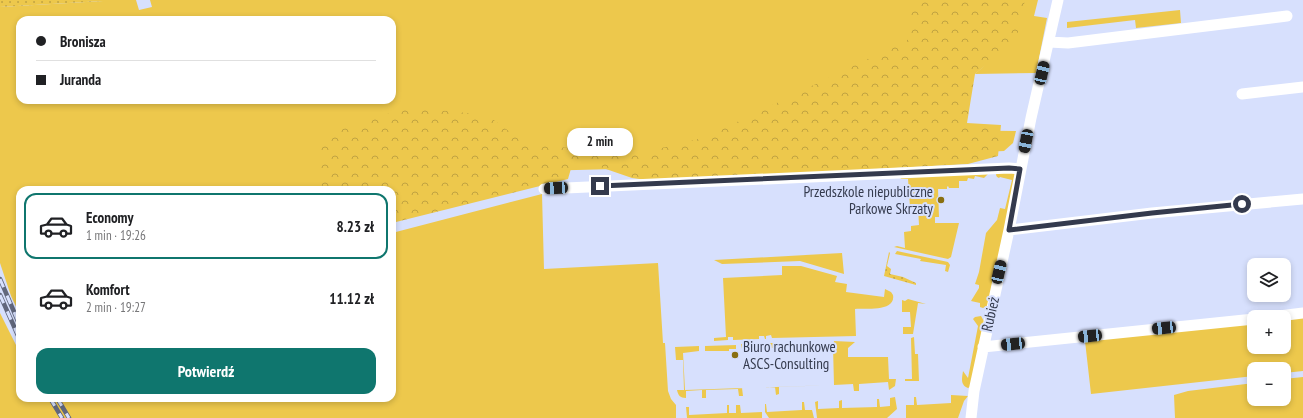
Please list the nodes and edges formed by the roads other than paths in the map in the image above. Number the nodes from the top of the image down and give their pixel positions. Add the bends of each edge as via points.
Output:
1 (1058, 0) edge
2 (1287, 16) dead end
3 (1049, 42) junction
4 (1303, 87) edge
5 (1242, 94) dead end
6 (1020, 169) junction
7 (544, 189) dead end
8 (1303, 199) edge
9 (1009, 230) junction
10 (1303, 313) edge
11 (1291, 314) edge
12 (1247, 320) edge
13 (983, 347) junction
14 (971, 418) edge

1 - 3 street, Rubież
2 - 3 street via 1068,42
3 - 6 street, Rubież
4 - 5 street
6 - 7 street
6 - 9 street, Rubież
8 - 9 street
9 - 13 street, Rubież
10 - 11 street
12 - 13 street
13 - 14 street, Rubież

